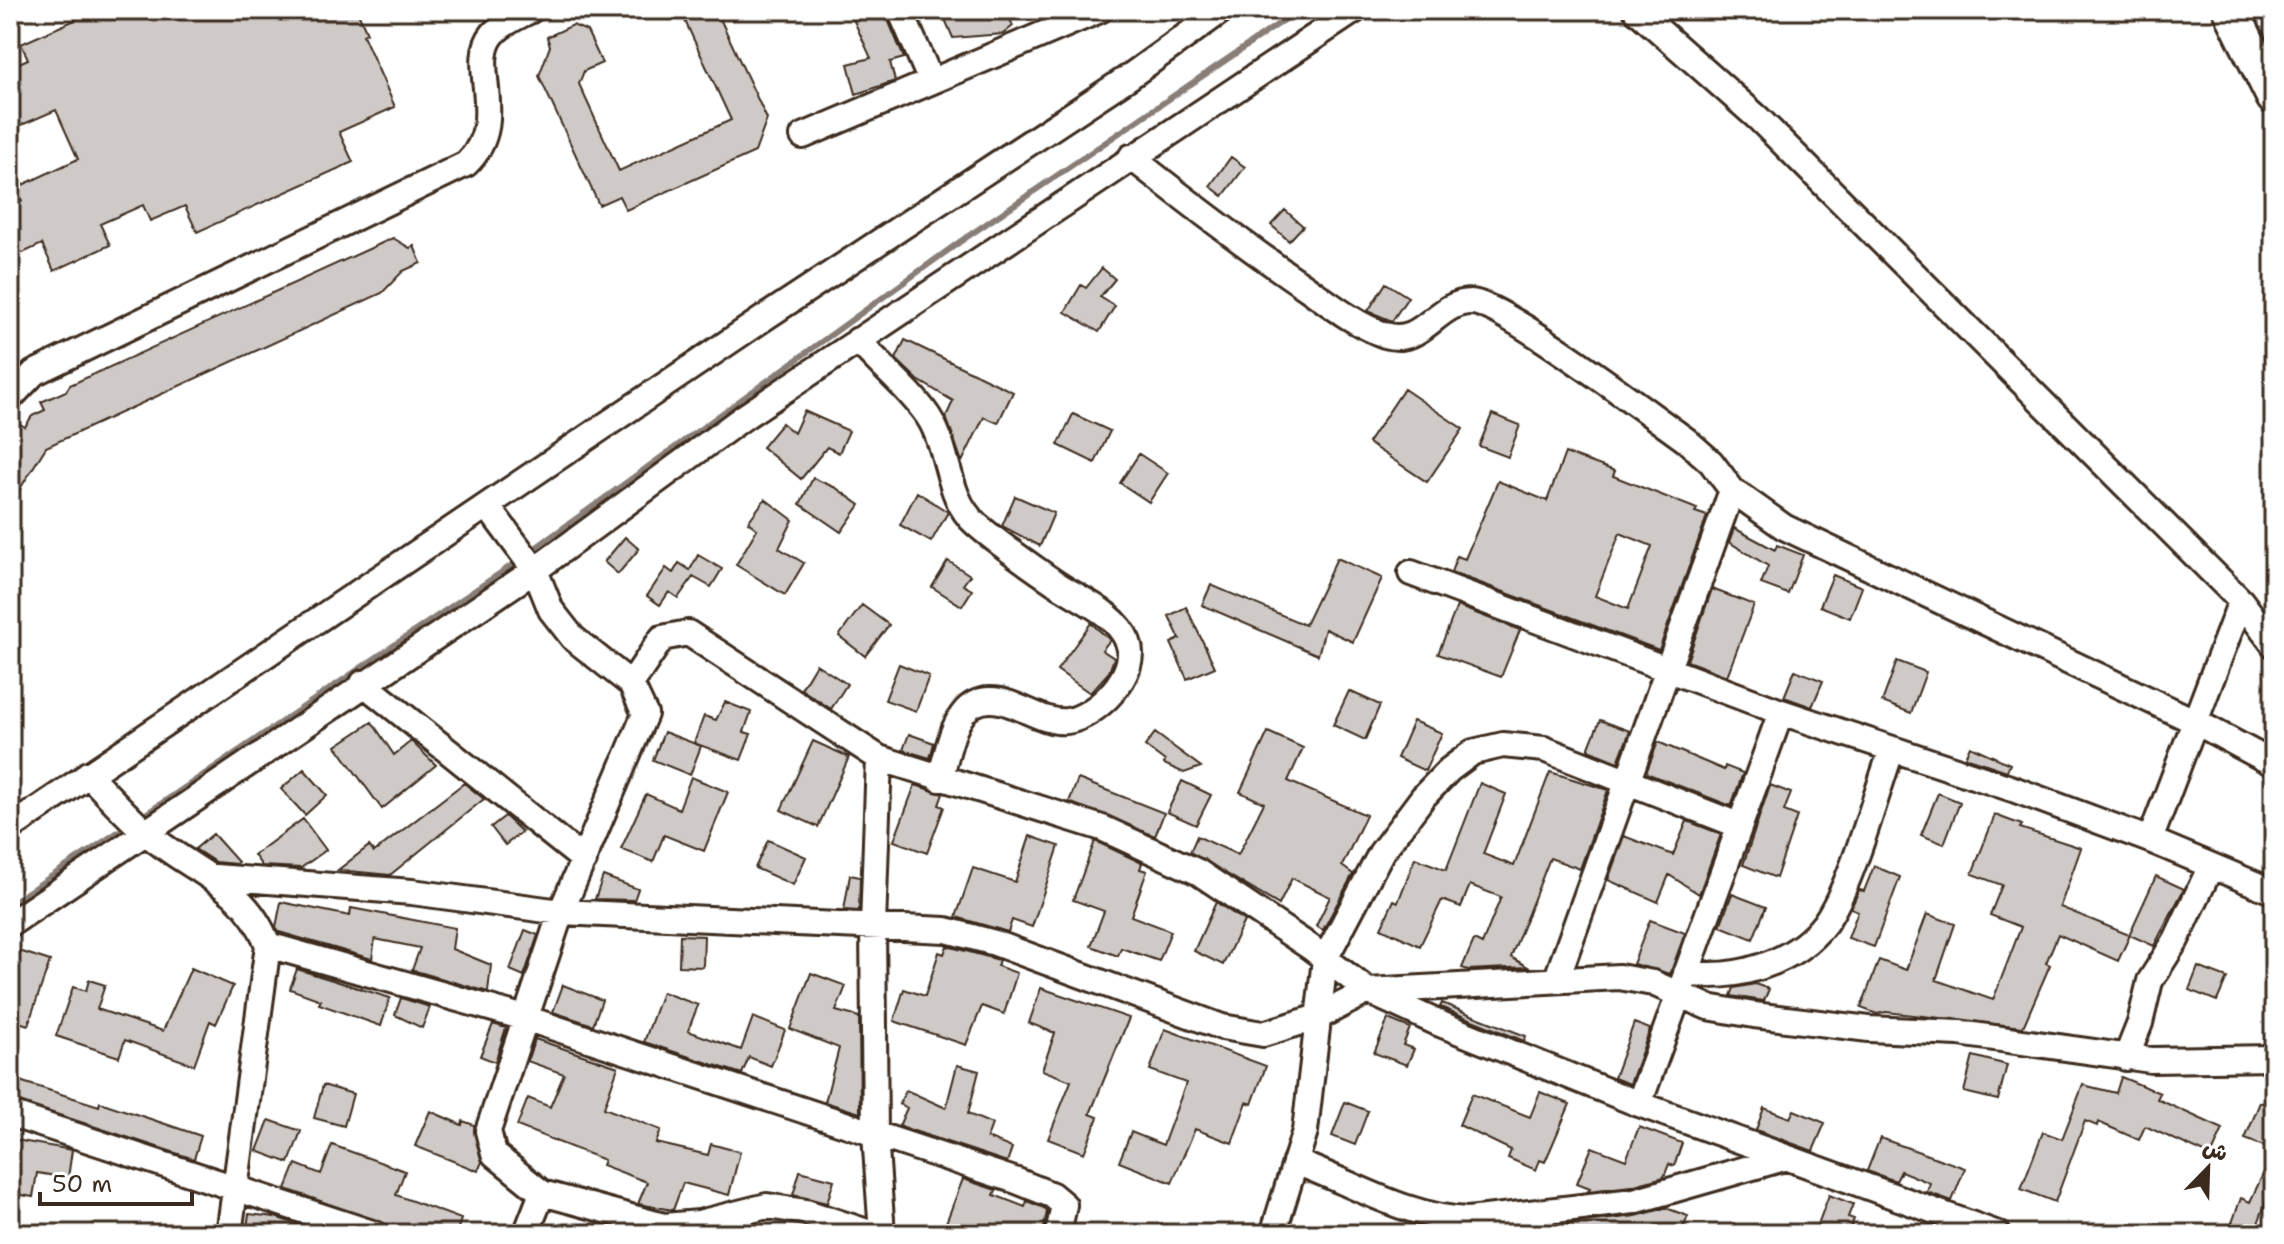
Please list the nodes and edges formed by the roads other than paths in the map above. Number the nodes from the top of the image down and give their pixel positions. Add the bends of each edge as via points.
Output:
1 (531, 10) edge
2 (900, 10) edge
3 (1100, 10) edge
4 (1222, 10) edge
5 (1355, 10) edge
6 (1636, 10) edge
7 (2231, 10) edge
8 (931, 81) junction
9 (2274, 97) edge
10 (803, 136) dead end
11 (1131, 157) junction
12 (858, 340) junction
13 (13, 389) edge
14 (1732, 490) junction
15 (488, 507) junction
16 (535, 570) junction
17 (1411, 573) dead end
18 (2241, 601) junction
19 (2274, 645) edge
20 (1669, 670) junction
21 (363, 683) junction
22 (631, 684) junction
23 (1781, 712) junction
24 (2196, 722) junction
25 (1892, 749) junction
26 (879, 758) junction
27 (2274, 764) edge
28 (88, 774) junction
29 (940, 779) junction
30 (1628, 783) junction
31 (1738, 825) junction
32 (10, 828) edge
33 (145, 832) junction
34 (2150, 840) junction
35 (584, 860) junction
36 (2211, 866) junction
37 (215, 877) junction
38 (2274, 892) edge
39 (561, 912) junction
40 (10, 924) edge
41 (873, 926) junction
42 (268, 945) junction
43 (1325, 959) junction
44 (1557, 978) junction
45 (1682, 983) junction
46 (1368, 991) junction
47 (1318, 1017) junction
48 (525, 1018) junction
49 (2126, 1058) junction
50 (2274, 1058) edge
51 (1639, 1104) junction
52 (10, 1114) edge
53 (875, 1134) junction
54 (1784, 1158) junction
55 (1295, 1162) junction
56 (235, 1189) junction
57 (542, 1193) junction
58 (229, 1234) edge
59 (375, 1234) edge
60 (526, 1234) edge
61 (873, 1234) edge
62 (882, 1234) edge
63 (1058, 1234) edge
64 (1273, 1234) edge
65 (1998, 1234) edge

1 - 13 street via 493,34 486,52 485,139 466,164 34,373
2 - 8 street
3 - 8 street
4 - 15 street
5 - 11 street
6 - 18 street via 1758,118
7 - 9 main road
8 - 10 street
11 - 12 street
11 - 14 street via 1358,324 1387,336 1416,334 1464,303 1484,304 1501,313 1686,440
12 - 16 street
12 - 29 street via 930,418 944,445 962,510 1056,584 1102,612 1129,643 1125,676 1103,700 1066,722 996,701 966,709
14 - 20 street
14 - 24 street via 1754,509 1828,550
15 - 16 street
15 - 28 street
16 - 21 street
16 - 22 street via 551,610 573,638
17 - 20 street
18 - 19 street
18 - 24 street
20 - 23 street
20 - 30 street
21 - 33 street
21 - 35 street
22 - 26 street via 662,638 688,633
22 - 35 street via 645,714
23 - 25 street
23 - 31 street
24 - 27 street
24 - 34 street
25 - 34 street
25 - 45 street via 1848,874 1815,934 1763,966
26 - 29 street
26 - 41 street
28 - 32 street
28 - 33 street
29 - 43 street via 1145,846 1198,872
30 - 31 street
30 - 43 street via 1544,749 1503,745 1473,752 1423,797 1381,853
30 - 44 street
31 - 45 street
33 - 37 street
33 - 40 street
34 - 36 street
35 - 39 street
36 - 38 street
36 - 49 street via 2150,981
37 - 39 street via 412,892
37 - 42 street via 259,922
39 - 41 street
39 - 48 street
41 - 47 street via 946,930 995,943 1239,1032 1263,1034
41 - 53 street
42 - 48 street
42 - 56 street
43 - 46 street
43 - 47 street
44 - 45 street
44 - 46 street
45 - 49 street via 1708,1007 1754,1015 1959,1033
45 - 51 street
46 - 47 street
46 - 51 street
47 - 55 street via 1305,1131
48 - 53 street
48 - 57 street via 488,1131 494,1154
49 - 50 street
51 - 54 street
52 - 56 street
53 - 62 street
53 - 63 street via 1052,1195 1065,1210
54 - 55 street via 1634,1201 1468,1220 1442,1220 1415,1211
54 - 65 street
55 - 64 street
56 - 58 street
56 - 59 street
57 - 60 street
57 - 61 street via 664,1226 767,1206 806,1212

